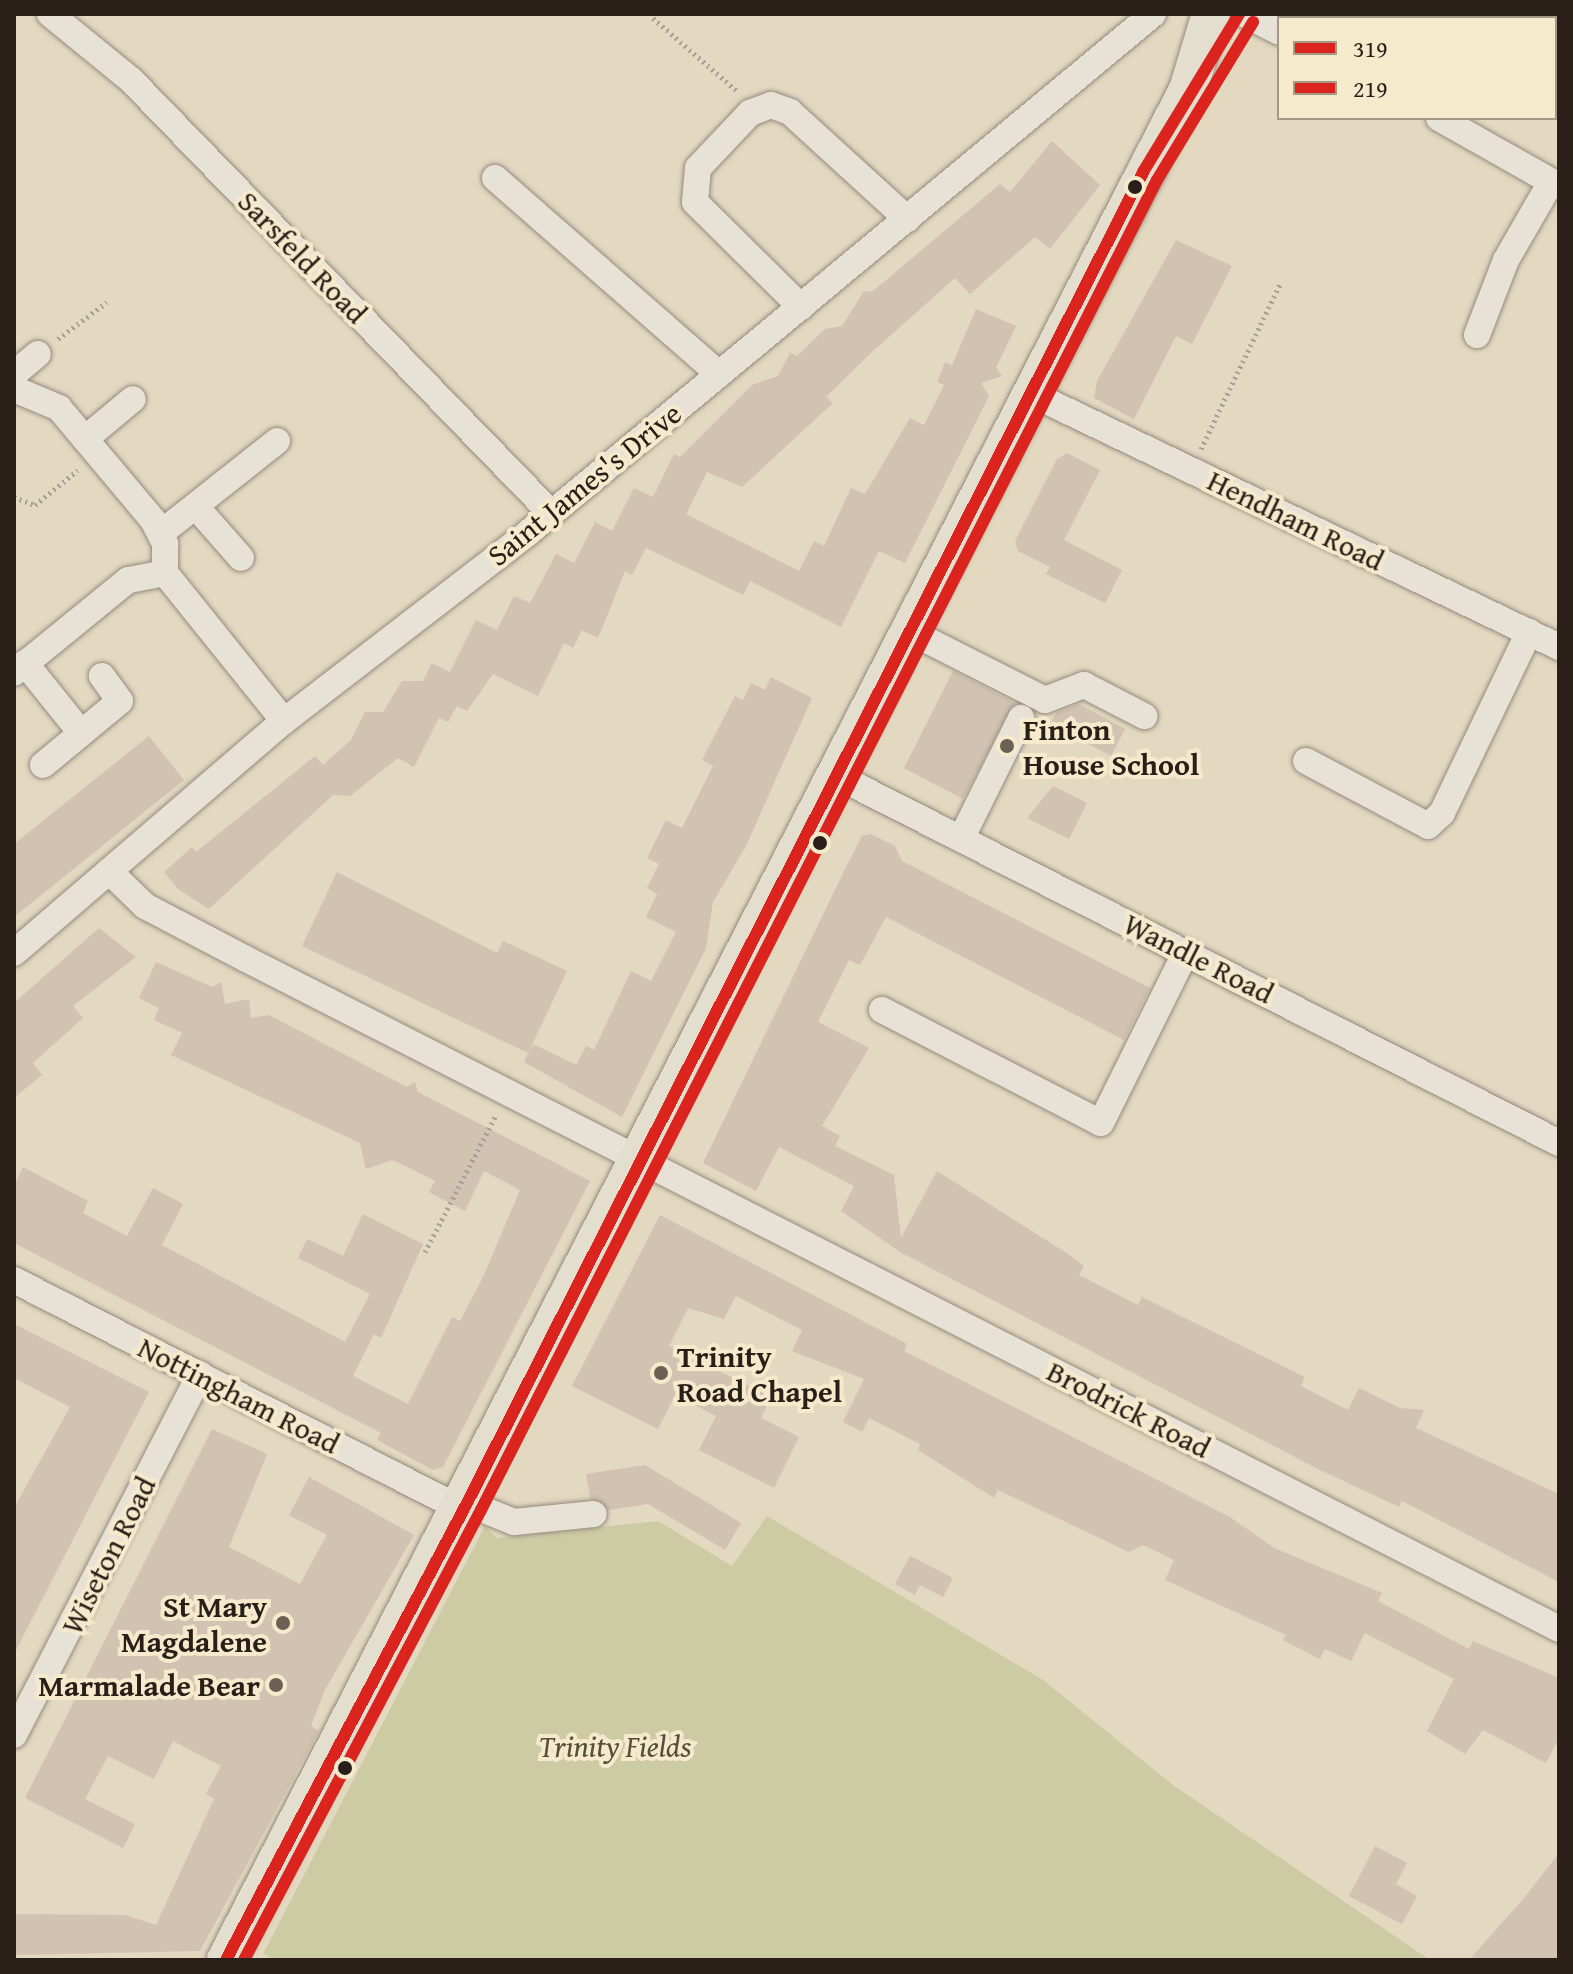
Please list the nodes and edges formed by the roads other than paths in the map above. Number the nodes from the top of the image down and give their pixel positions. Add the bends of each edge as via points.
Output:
1 (50, 14) edge
2 (1153, 14) edge
3 (1211, 14) edge
4 (1241, 14) edge
5 (1277, 31) edge
6 (1188, 90) junction
7 (1443, 120) edge
8 (495, 178) dead end
9 (1555, 184) edge
10 (907, 219) junction
11 (801, 307) junction
12 (1477, 335) dead end
13 (38, 354) road end
14 (14, 374) edge
15 (719, 374) junction
16 (14, 389) edge
17 (1032, 394) junction
18 (133, 399) dead end
19 (277, 441) dead end
20 (91, 446) junction
21 (198, 509) junction
22 (548, 510) junction
23 (161, 533) junction
24 (241, 558) dead end
25 (165, 573) junction
26 (911, 632) junction
27 (1529, 632) junction
28 (1559, 647) edge
29 (20, 668) edge
30 (102, 676) dead end
31 (1144, 716) dead end
32 (1021, 718) dead end
33 (284, 721) junction
34 (81, 733) junction
35 (1306, 761) dead end
36 (43, 765) dead end
37 (837, 776) junction
38 (962, 837) junction
39 (109, 871) junction
40 (1186, 952) junction
41 (14, 953) edge
42 (882, 1010) dead end
43 (1559, 1143) edge
44 (639, 1160) junction
45 (14, 1280) edge
46 (200, 1374) junction
47 (465, 1506) junction
48 (594, 1514) dead end
49 (1559, 1629) edge
50 (14, 1735) edge
51 (226, 1960) edge

1 - 22 street, Sarsfeld Road via 131,80
2 - 10 street, Saint James's Drive
3 - 6 highway
4 - 5 street
4 - 6 highway via 1206,78
6 - 17 highway
7 - 9 street
8 - 15 street
9 - 12 street via 1506,260
10 - 11 street, Saint James's Drive
10 - 11 street via 790,112 771,105 755,110 698,168 695,202
11 - 15 street, Saint James's Drive
13 - 14 street
15 - 22 street, Saint James's Drive
16 - 20 street via 59,408
17 - 26 highway
17 - 27 street, Hendham Road
18 - 20 street
19 - 21 street
20 - 23 street
21 - 23 street
21 - 24 street
22 - 33 street, Saint James's Drive
23 - 25 street
25 - 29 street via 128,580
25 - 33 street
26 - 31 street via 1045,700 1084,685
26 - 37 highway
27 - 28 street, Hendham Road
27 - 35 street via 1442,813 1428,826
29 - 34 street
30 - 34 street via 120,701
32 - 38 street
33 - 39 street, Saint James's Drive
34 - 36 street
37 - 38 street, Wandle Road
37 - 44 highway
38 - 40 street, Wandle Road
39 - 41 street, Saint James's Drive
39 - 44 street, Brodrick Road via 145,906
40 - 42 street via 1101,1123
40 - 43 street, Wandle Road
44 - 47 highway
44 - 49 street, Brodrick Road
45 - 46 street, Nottingham Road
46 - 47 street, Nottingham Road
46 - 50 street, Wiseton Road
47 - 48 street, Nottingham Road via 514,1522
47 - 51 highway

